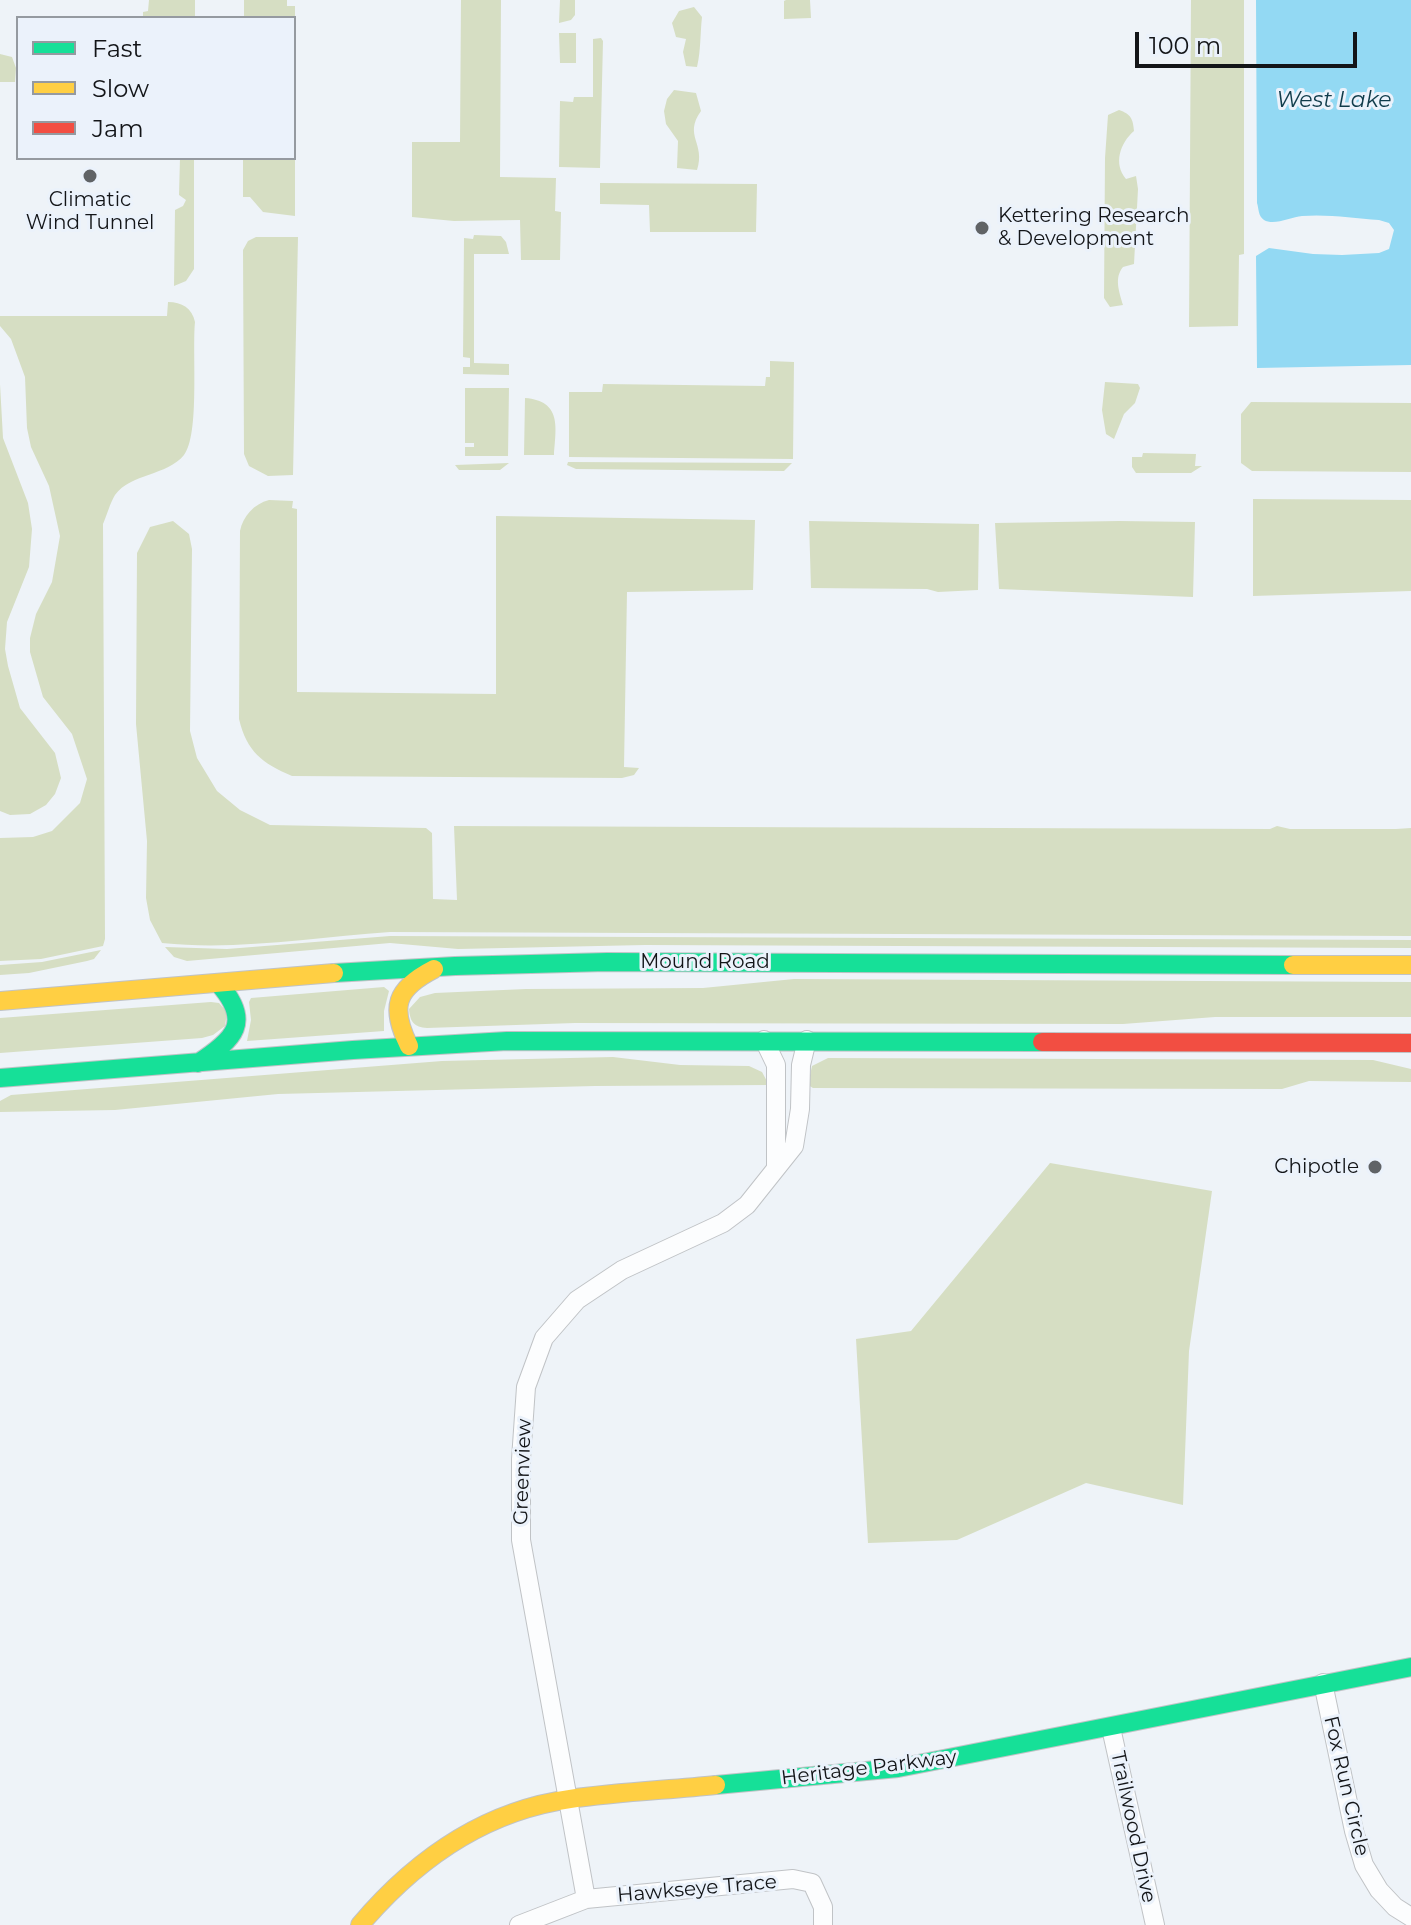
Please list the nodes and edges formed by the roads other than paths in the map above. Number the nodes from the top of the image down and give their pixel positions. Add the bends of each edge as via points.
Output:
1 (1411, 965) edge
2 (440, 967) junction
3 (219, 984) junction
4 (0, 1001) edge
5 (764, 1040) junction
6 (807, 1040) junction
7 (1411, 1043) edge
8 (409, 1046) junction
9 (196, 1064) junction
10 (0, 1078) edge
11 (776, 1165) junction
12 (1411, 1667) edge
13 (1323, 1683) junction
14 (1111, 1728) junction
15 (568, 1799) junction
16 (586, 1899) junction
17 (1411, 1917) edge
18 (360, 1925) edge
19 (519, 1925) edge
20 (823, 1925) edge
21 (1155, 1925) edge

1 - 2 main road, Mound Road via 607,962
2 - 3 main road, Mound Road
2 - 8 main road via 411,982 398,999 397,1020
3 - 4 main road, Mound Road
3 - 9 main road via 234,1001 238,1022 229,1041
5 - 6 main road
5 - 8 main road
5 - 11 street via 776,1065
6 - 7 main road
6 - 11 street, Greenview via 794,1146
8 - 9 main road
9 - 10 main road
11 - 15 street, Greenview via 737,1214 622,1270 577,1300 544,1338 526,1387 521,1540
12 - 13 main road, Heritage Parkway
13 - 14 main road, Heritage Parkway
13 - 17 street, Fox Run Circle via 1364,1865 1379,1890
14 - 15 main road, Heritage Parkway via 898,1768
14 - 21 street, Trailwood Drive
15 - 16 street, Greenview
15 - 18 main road, Heritage Parkway via 523,1808 433,1852
16 - 19 street
16 - 20 street, Hawkseye Trace via 793,1879 812,1883 823,1907

